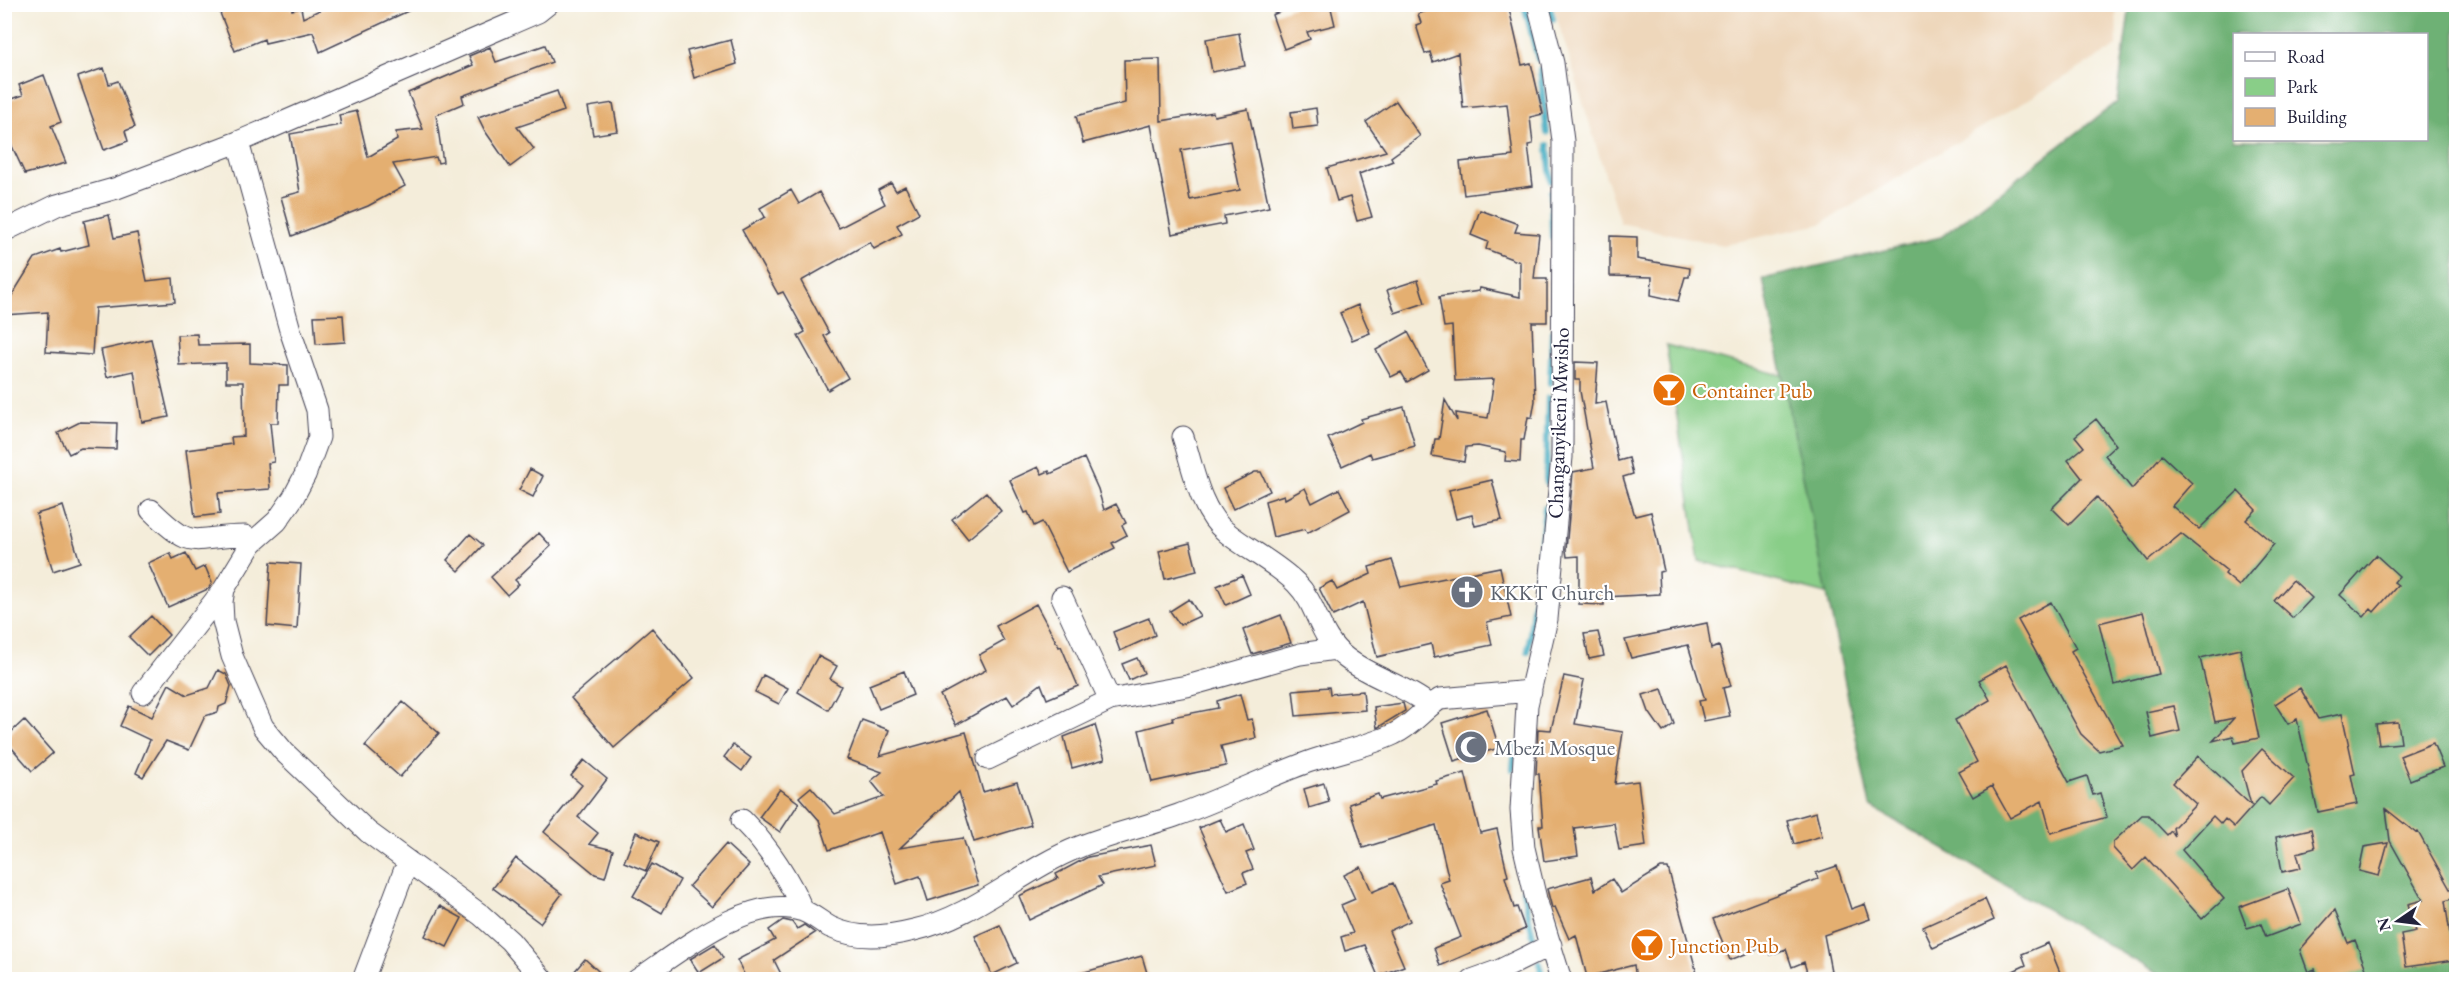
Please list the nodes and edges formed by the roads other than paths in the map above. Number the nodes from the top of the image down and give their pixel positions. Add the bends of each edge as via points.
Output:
1 (548, 4) edge
2 (1538, 4) edge
3 (238, 142) junction
4 (4, 231) edge
5 (1183, 437) dead end
6 (151, 510) dead end
7 (252, 543) junction
8 (224, 589) junction
9 (1062, 597) dead end
10 (1335, 649) junction
11 (1531, 691) junction
12 (143, 693) dead end
13 (1110, 700) junction
14 (1429, 705) junction
15 (988, 759) dead end
16 (741, 820) dead end
17 (408, 861) junction
18 (803, 911) junction
19 (1551, 945) junction
20 (363, 980) edge
21 (543, 980) edge
22 (637, 980) edge
23 (1472, 980) edge
24 (1561, 980) edge

1 - 3 street via 538,12
2 - 11 street, Changanyikeni Mwisho via 1553,63 1563,141 1562,457 1547,619
3 - 4 street via 117,188 57,205
3 - 7 street via 290,330 317,410 319,437 293,498 277,521
5 - 10 street via 1203,498 1215,520 1224,531 1296,583
6 - 7 street via 194,542 245,536
7 - 8 street
8 - 12 street
8 - 17 street via 223,621 232,656 263,727 331,799
9 - 13 street
10 - 13 street via 1300,654 1187,686
10 - 14 street
11 - 14 street via 1440,699
11 - 19 street, Changanyikeni Mwisho via 1522,753 1523,839
13 - 15 street
14 - 18 street via 1392,736 1300,765 1178,815 1079,847 1042,864 1006,889 949,919 875,937 850,935
16 - 18 street via 767,845 789,879
17 - 20 street
17 - 21 street via 510,941
18 - 22 street via 776,907 734,918
19 - 23 street
19 - 24 street, Changanyikeni Mwisho

